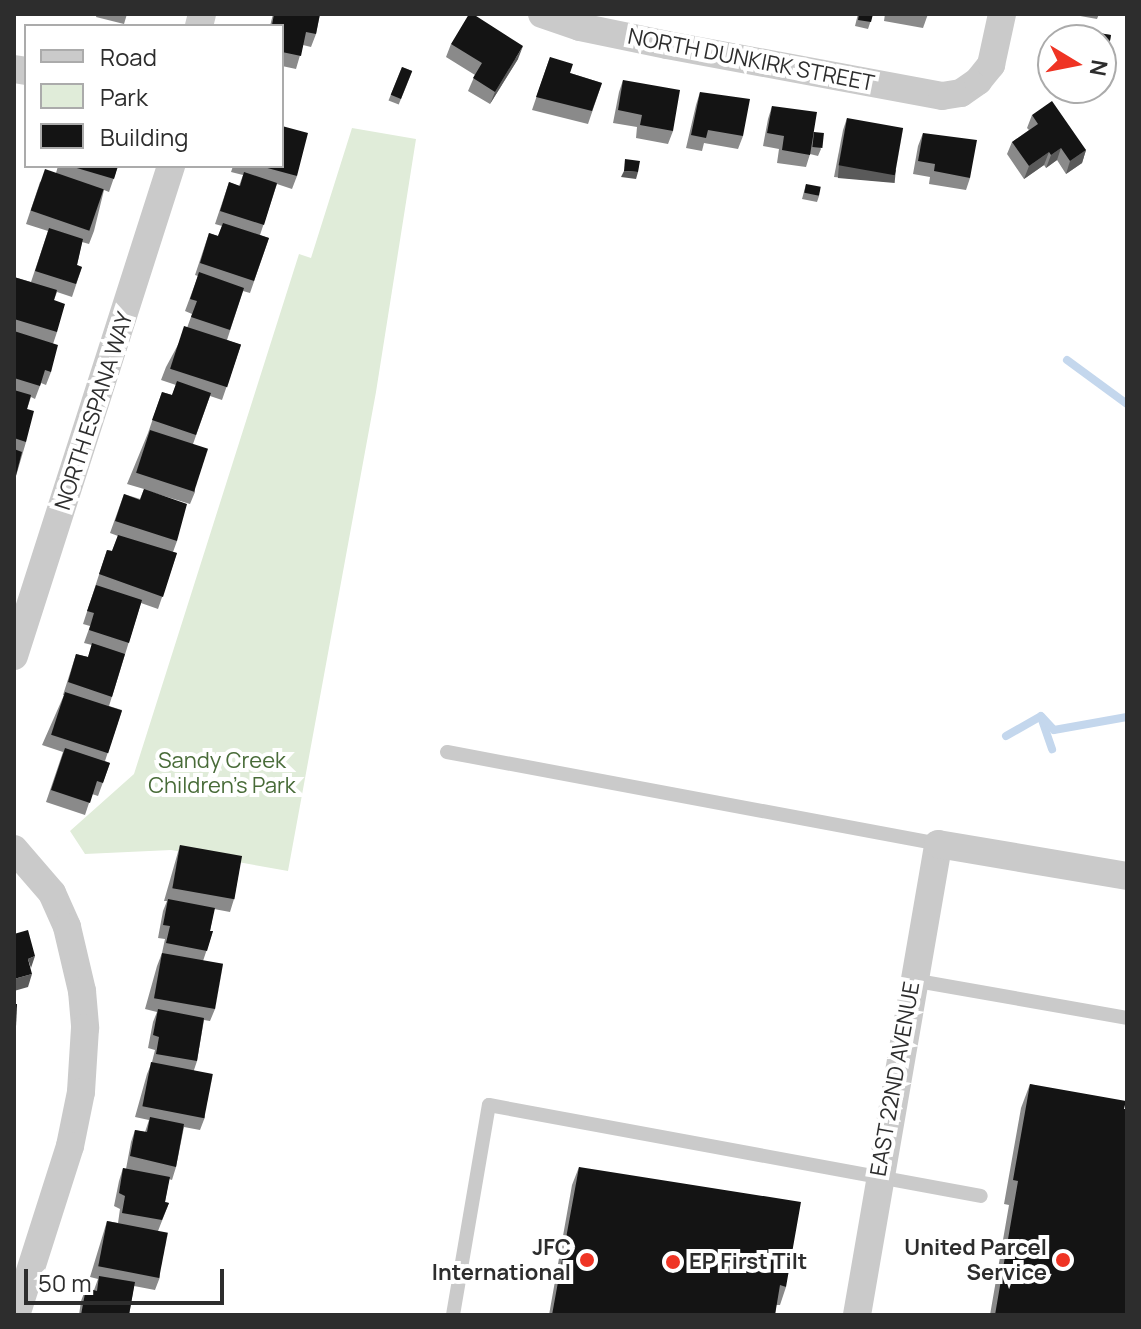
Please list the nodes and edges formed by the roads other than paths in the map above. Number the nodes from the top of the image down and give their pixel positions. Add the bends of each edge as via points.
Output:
1 (542, 14) edge
2 (1002, 14) edge
3 (170, 168) edge
4 (14, 656) edge
5 (447, 752) dead end
6 (938, 844) junction
7 (14, 849) edge
8 (1127, 876) edge
9 (912, 980) junction
10 (1127, 1018) edge
11 (879, 1175) junction
12 (981, 1196) dead end
13 (16, 1315) edge
14 (453, 1315) edge
15 (857, 1315) edge

1 - 2 street, NORTH DUNKIRK STREET via 580,27 927,94 961,93 978,81 991,65
3 - 4 street, NORTH ESPANA WAY
5 - 6 lane
6 - 8 street
6 - 9 street, EAST 22ND AVENUE
7 - 13 street via 52,893 67,927 85,1028 81,1092 70,1146
9 - 10 lane
9 - 11 street, EAST 22ND AVENUE
11 - 12 lane
11 - 14 lane via 489,1105
11 - 15 street, EAST 22ND AVENUE

